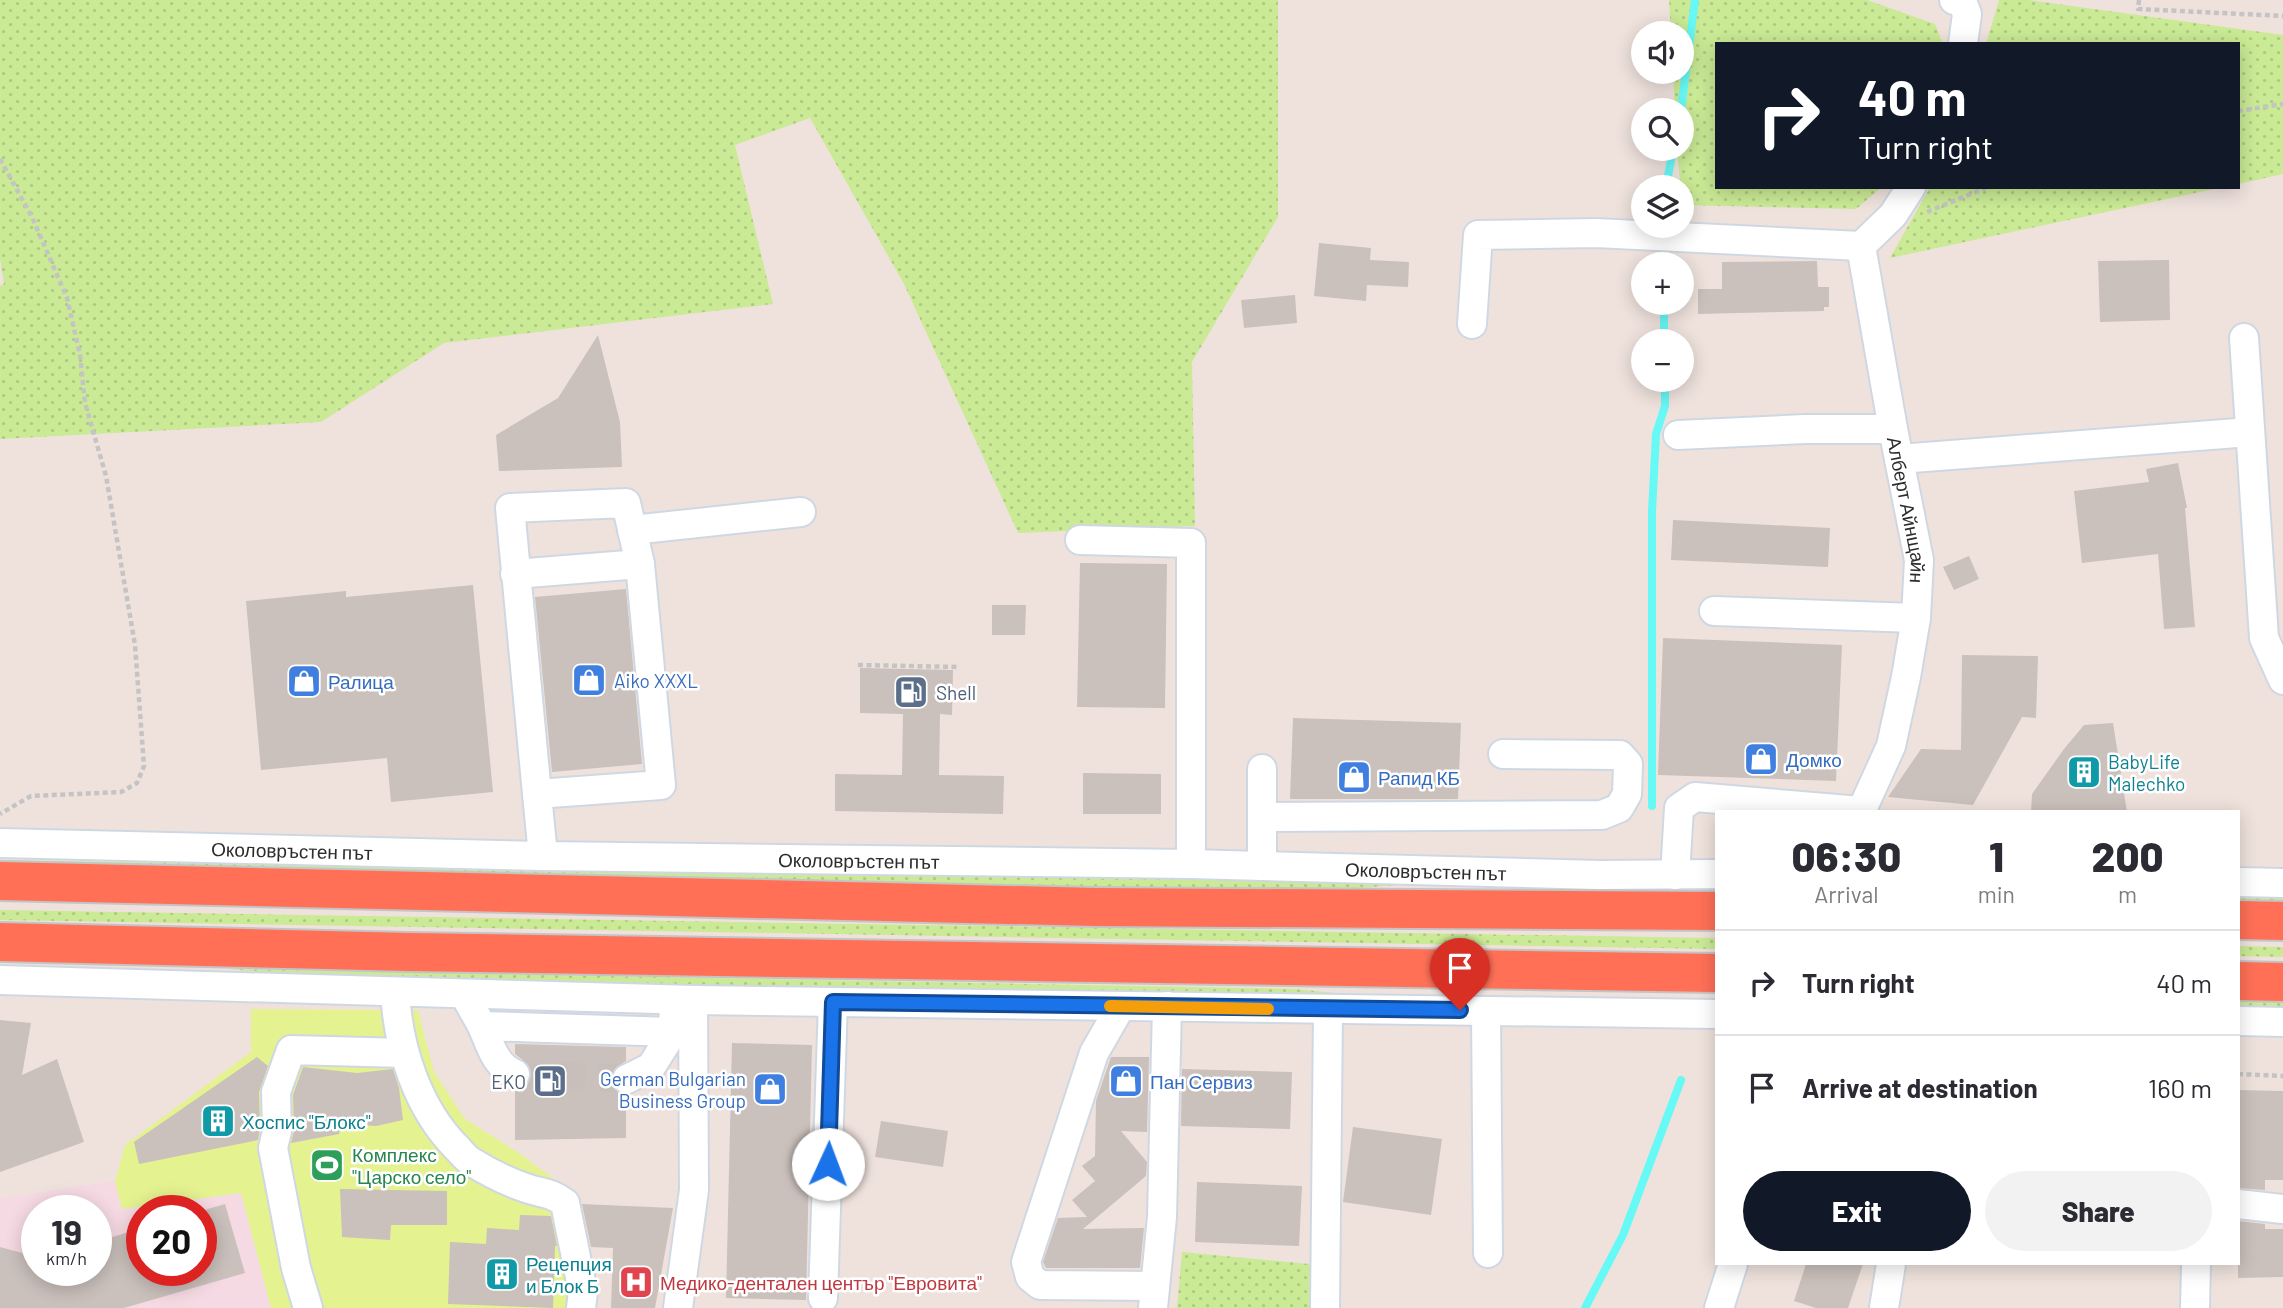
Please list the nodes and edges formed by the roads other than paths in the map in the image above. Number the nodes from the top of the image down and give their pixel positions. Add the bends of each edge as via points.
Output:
1 (1959, 0) edge
2 (1963, 42) edge
3 (1910, 189) edge
4 (1861, 246) junction
5 (1472, 324) dead end
6 (2244, 338) dead end
7 (1893, 429) junction
8 (2250, 432) junction
9 (1678, 435) dead end
10 (1899, 459) junction
11 (801, 512) dead end
12 (632, 530) junction
13 (1080, 540) dead end
14 (640, 564) junction
15 (516, 574) junction
16 (1714, 611) dead end
17 (1916, 618) junction
18 (2283, 680) edge
19 (1503, 754) dead end
20 (1262, 769) dead end
21 (537, 794) junction
22 (1839, 810) edge
23 (1862, 810) edge
24 (1262, 817) junction
25 (0, 843) edge
26 (543, 856) junction
27 (1191, 864) junction
28 (1262, 866) junction
29 (1715, 874) edge
30 (1675, 875) junction
31 (0, 881) edge
32 (2240, 882) edge
33 (2283, 883) edge
34 (1715, 911) edge
35 (2240, 920) edge
36 (2283, 921) edge
37 (0, 942) edge
38 (67, 943) junction
39 (0, 952) edge
40 (1715, 973) edge
41 (0, 980) edge
42 (2240, 981) edge
43 (2283, 982) edge
44 (395, 992) junction
45 (464, 993) junction
46 (684, 1000) junction
47 (833, 1002) junction
48 (1121, 1006) junction
49 (1167, 1006) junction
50 (1328, 1010) junction
51 (1486, 1011) junction
52 (1715, 1014) edge
53 (2240, 1021) edge
54 (2283, 1021) edge
55 (482, 1026) junction
56 (673, 1032) junction
57 (404, 1053) junction
58 (515, 1074) tunnel mouth
59 (626, 1079) tunnel mouth
60 (2240, 1204) edge
61 (2283, 1209) edge
62 (1488, 1253) dead end
63 (1733, 1265) edge
64 (1891, 1265) edge
65 (2196, 1265) edge
66 (1154, 1297) edge
67 (823, 1298) dead end
68 (308, 1308) edge
69 (581, 1308) edge
70 (678, 1308) edge
71 (1325, 1308) edge
72 (1719, 1308) edge
73 (1884, 1308) edge
74 (2196, 1308) edge

1 - 2 street via 1967,14
3 - 4 street via 1893,215
4 - 5 street via 1596,233 1478,235
4 - 7 street, Алберт Айнщайн
6 - 8 street
7 - 9 street
7 - 10 street, Алберт Айнщайн
8 - 10 street
8 - 18 street via 2264,638
10 - 17 street, Алберт Айнщайн via 1919,561
11 - 12 street
12 - 14 street
12 - 15 street via 626,503 510,508
13 - 27 street via 1191,543
14 - 15 street
14 - 21 street via 660,785
15 - 21 street
16 - 17 street
17 - 23 street, Алберт Айнщайн via 1891,746
19 - 24 street via 1620,755 1628,764 1627,794 1619,808 1602,815
20 - 24 street
21 - 26 street
22 - 30 street via 1695,797 1679,808
24 - 28 street
25 - 26 street, Околовръстен път
26 - 27 street, Околовръстен път
27 - 28 street, Околовръстен път
28 - 30 street, Околовръстен път
29 - 30 street, Околовръстен път
31 - 34 highway, Околовръстен път via 1096,907
32 - 33 street
35 - 36 highway
37 - 38 highway
38 - 39 highway
38 - 40 highway
41 - 44 street
42 - 43 highway
44 - 45 street
44 - 57 street
45 - 46 street
45 - 55 street
46 - 47 street
46 - 56 street
46 - 70 street via 694,1190
47 - 48 street
47 - 67 street
48 - 49 street
48 - 66 street via 1094,1052 1026,1262 1030,1277 1040,1285
49 - 50 street
49 - 66 street via 1162,1217
50 - 51 street
50 - 71 street
51 - 52 street
51 - 62 street
53 - 54 street
55 - 56 street
55 - 58 street via 496,1058
56 - 59 street via 651,1067
57 - 68 street via 291,1050 276,1092 273,1148
57 - 69 street via 442,1134 471,1162 565,1203 583,1292
60 - 61 street
63 - 72 street
64 - 73 street
65 - 74 street

